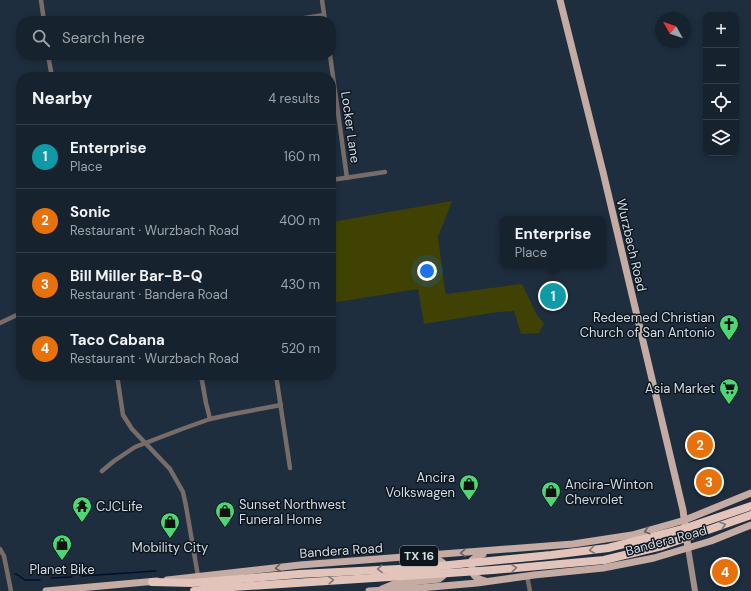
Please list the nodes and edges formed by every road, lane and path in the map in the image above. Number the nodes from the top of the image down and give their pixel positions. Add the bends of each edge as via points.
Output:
1 (42, 0) edge
2 (322, 0) edge
3 (560, 0) edge
4 (324, 15) joint
5 (44, 16) edge
6 (318, 16) edge
7 (50, 60) edge
8 (330, 60) edge
9 (52, 72) edge
10 (331, 72) edge
11 (336, 114) edge
12 (385, 172) dead end
13 (347, 178) junction
14 (336, 179) edge
15 (16, 315) edge
16 (0, 323) edge
17 (118, 380) edge
18 (202, 380) edge
19 (277, 380) edge
20 (280, 405) junction
21 (210, 419) junction
22 (145, 443) junction
23 (290, 468) dead end
24 (102, 471) dead end
25 (751, 493) edge
26 (751, 506) edge
27 (751, 515) edge
28 (685, 520) junction
29 (751, 525) edge
30 (688, 548) junction
31 (0, 549) edge
32 (511, 549) junction
33 (406, 557) junction
34 (419, 571) junction
35 (198, 576) junction
36 (528, 576) junction
37 (499, 580) junction
38 (152, 582) junction
39 (378, 590) edge
40 (10, 591) edge
41 (46, 591) edge
42 (194, 591) edge
43 (369, 591) edge
44 (530, 591) edge
45 (695, 591) edge

1 - 5 street
2 - 4 street
3 - 28 main road, Wurzbach Road
4 - 6 street
7 - 9 street
8 - 10 street, Locker Lane
11 - 13 street, Locker Lane
12 - 13 street
13 - 14 street
15 - 16 street
17 - 22 street via 123,415
18 - 21 street
19 - 20 street
20 - 21 street
20 - 23 street
21 - 22 street
22 - 24 street via 125,453
22 - 35 street via 170,469 182,492
25 - 28 main road, Bandera Road / TX 16
26 -> 34 highway, bridge via 683,529 608,548
34 -> 27 highway, bridge via 500,569 604,560 662,546
28 - 30 main road, Wurzbach Road
28 -> 32 main road, Bandera Road / TX 16 via 632,535 573,544
29 - 30 main road, Bandera Road
30 - 36 main road, Bandera Road via 603,568
30 - 45 main road, Wurzbach Road
31 - 40 street via 4,556
32 -> 33 main road, Bandera Road / TX 16
32 - 37 main road via 479,555 472,560 472,570 478,579
33 -> 35 main road, Bandera Road / TX 16
33 - 39 main road via 437,558 443,563 443,576 431,581 394,584
34 -> 38 highway via 299,574 192,583
42 -> 34 highway
35 - 38 main road, Bandera Road / TX 16
36 - 37 main road, Bandera Road
36 - 44 street
37 - 39 main road, Bandera Road
38 - 41 main road, Bandera Road / TX 16
39 - 43 main road, Bandera Road

